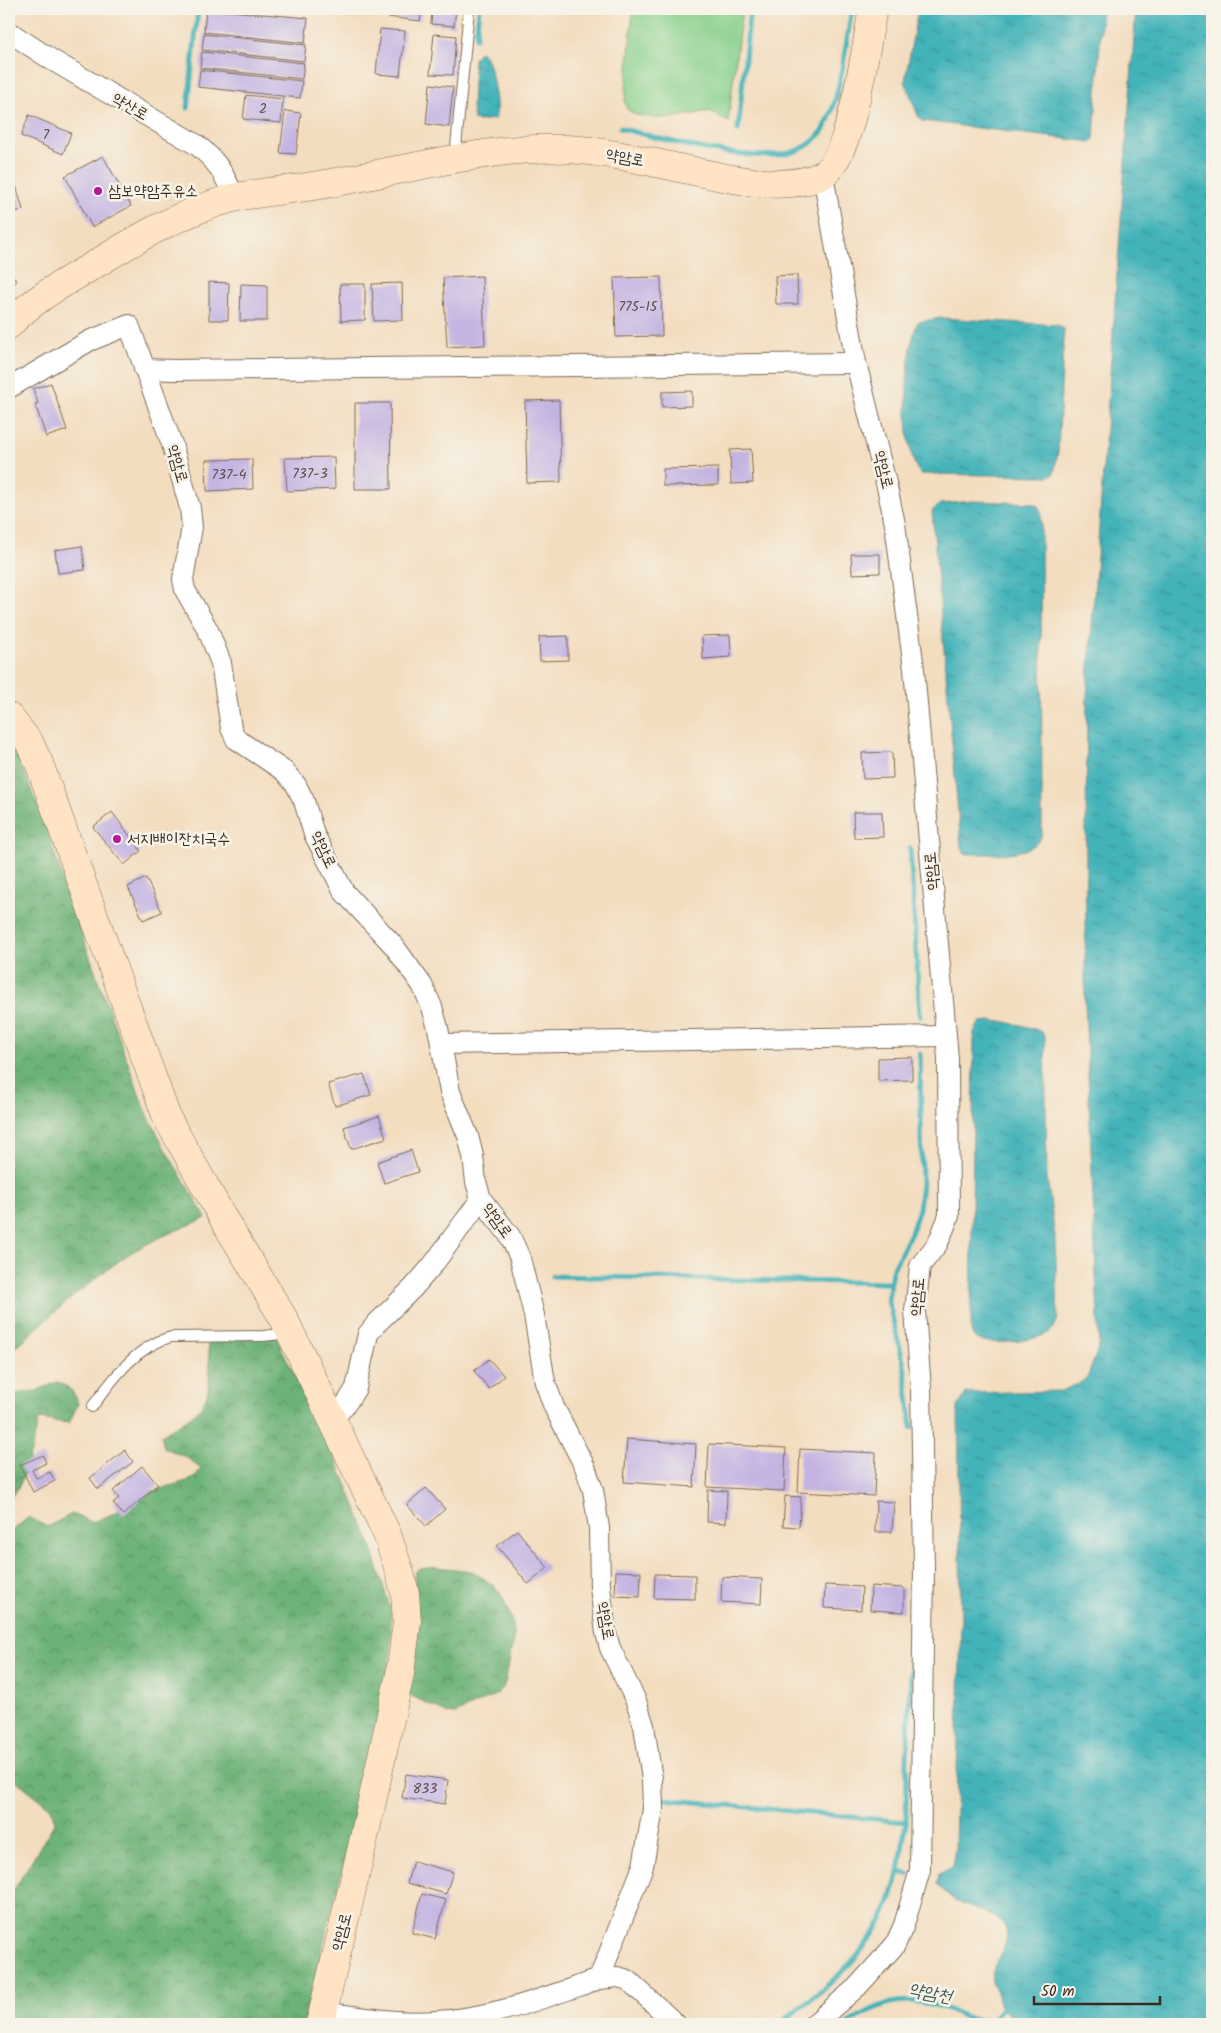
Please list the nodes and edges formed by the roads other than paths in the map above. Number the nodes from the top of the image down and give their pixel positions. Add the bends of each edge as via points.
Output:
1 (468, 9) edge
2 (873, 9) edge
3 (9, 32) edge
4 (455, 159) junction
5 (823, 175) junction
6 (234, 198) junction
7 (9, 325) edge
8 (856, 363) junction
9 (144, 368) junction
10 (9, 388) edge
11 (9, 717) edge
12 (946, 1036) junction
13 (441, 1044) junction
14 (481, 1199) junction
15 (291, 1333) junction
16 (92, 1407) dead end
17 (332, 1421) junction
18 (599, 1979) junction
19 (321, 2018) edge
20 (438, 2023) edge
21 (676, 2024) edge
22 (814, 2024) edge

1 - 4 lane
2 - 5 street via 844,146
3 - 6 street, 약산로 via 197,146 213,158
4 - 5 street, 약암로 via 510,151 568,149 744,182 786,183
4 - 6 street, 약암로
5 - 8 street, 약암로
6 - 7 street, 약암로 via 176,218 146,233 42,296
8 - 9 street
8 - 12 street, 약암로 via 888,487 902,576 914,669
9 - 10 street, 약암로 via 129,325 89,340
9 - 13 street, 약암로 via 172,444 190,508 192,527 185,590 208,630 221,663 231,728 236,739 284,771 296,784 314,834 344,892 394,946 422,984 432,1007
11 - 15 street, 약암로 via 29,742 38,763 167,1118
12 - 13 street
12 - 22 street, 약암로 via 949,1216 938,1243 920,1266 915,1311 921,1389 924,1568 920,1870 895,1945 857,1987
13 - 14 street, 약암로 via 450,1092 468,1136
14 - 17 street via 432,1266 368,1334 356,1388
14 - 18 street, 약암로 via 510,1236 520,1258 545,1382 593,1490 599,1528 600,1587 606,1633 636,1701 650,1755 653,1809 645,1859
15 - 16 lane via 159,1340 138,1354
15 - 17 street, 약암로
17 - 19 street, 약암로 via 387,1534 405,1593 407,1622 400,1674
18 - 20 street, 약암로 via 529,2004
18 - 21 street via 618,1977 628,1980
19 - 20 street, 약암로

